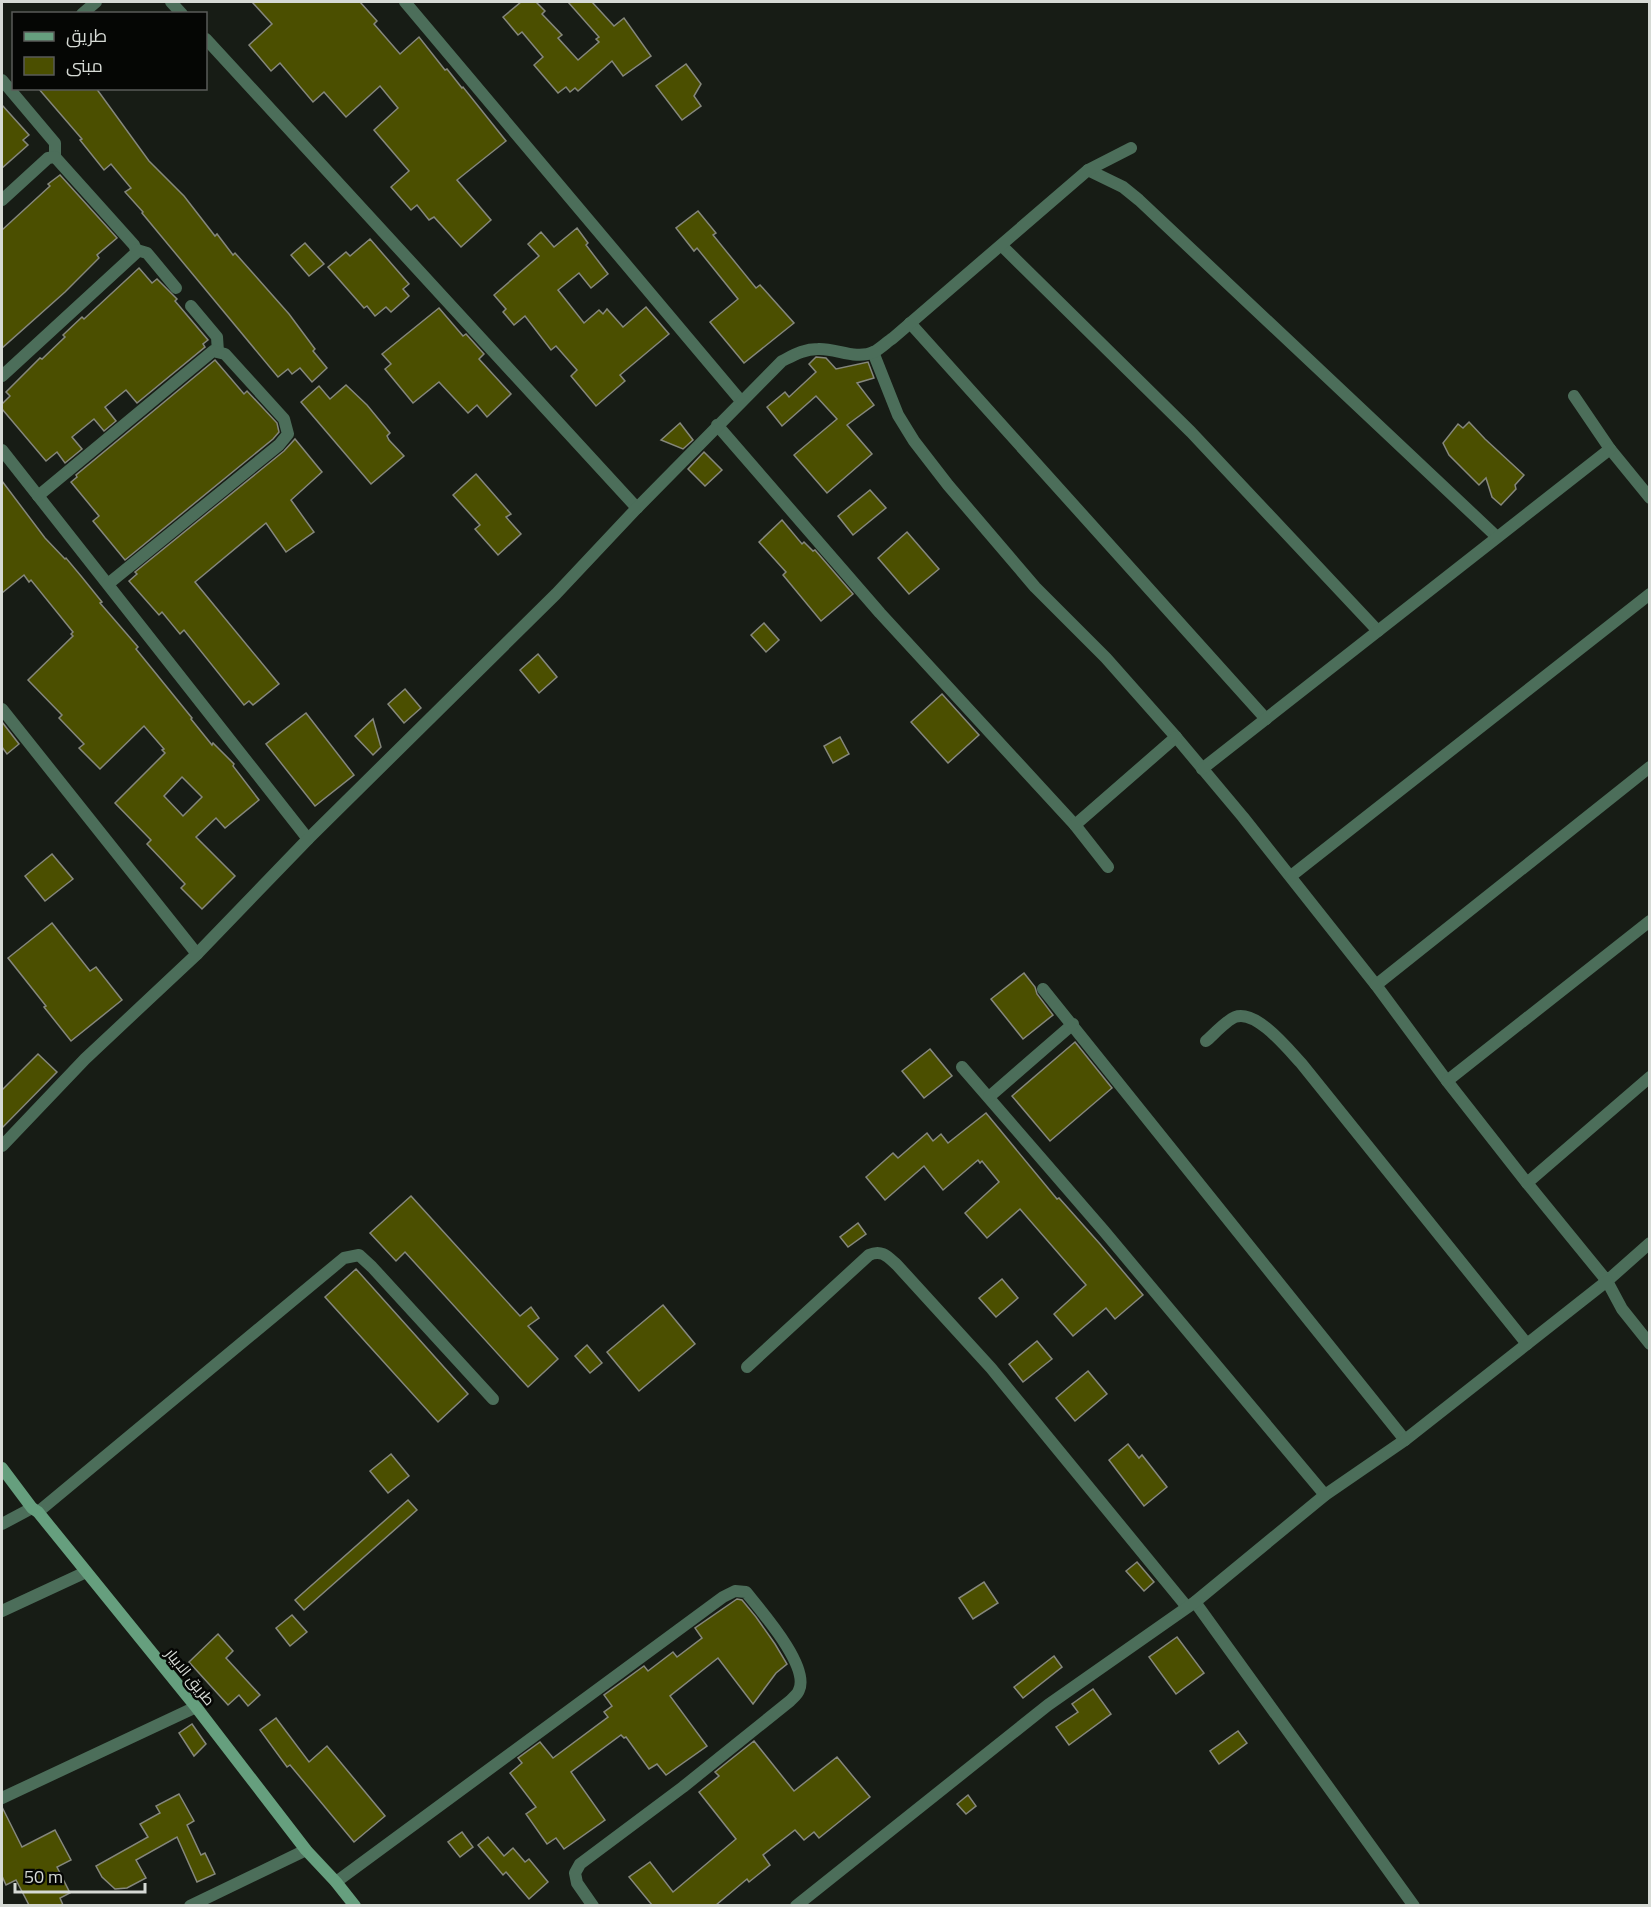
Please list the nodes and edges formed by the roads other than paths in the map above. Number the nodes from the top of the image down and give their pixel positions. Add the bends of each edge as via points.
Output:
1 (96, 2) edge
2 (405, 2) edge
3 (84, 12) edge
4 (207, 40) edge
5 (2, 80) edge
6 (1131, 148) dead end
7 (55, 157) junction
8 (1088, 170) junction
9 (2, 200) edge
10 (1002, 246) junction
11 (137, 250) junction
12 (176, 288) dead end
13 (191, 306) dead end
14 (910, 323) junction
15 (218, 352) junction
16 (873, 352) junction
17 (2, 376) edge
18 (1574, 396) dead end
19 (741, 401) junction
20 (717, 425) junction
21 (1610, 449) junction
22 (2, 450) edge
23 (38, 496) junction
24 (1650, 498) edge
25 (637, 508) junction
26 (1497, 537) junction
27 (108, 585) junction
28 (1650, 594) edge
29 (1378, 631) junction
30 (2, 709) edge
31 (1266, 719) junction
32 (1176, 737) junction
33 (1650, 767) edge
34 (1202, 769) junction
35 (1075, 825) junction
36 (308, 839) junction
37 (1108, 867) dead end
38 (1292, 876) junction
39 (1650, 921) edge
40 (197, 954) junction
41 (1376, 985) junction
42 (1043, 989) dead end
43 (1073, 1024) junction
44 (1206, 1041) dead end
45 (962, 1067) dead end
46 (1650, 1077) edge
47 (1447, 1081) junction
48 (989, 1097) junction
49 (2, 1146) edge
50 (1527, 1183) junction
51 (1650, 1243) edge
52 (1607, 1281) junction
53 (1527, 1344) junction
54 (1650, 1344) edge
55 (747, 1367) dead end
56 (493, 1399) dead end
57 (1405, 1440) junction
58 (2, 1468) edge
59 (1325, 1495) junction
60 (35, 1510) junction
61 (2, 1524) edge
62 (86, 1572) junction
63 (1191, 1604) junction
64 (2, 1611) edge
65 (196, 1707) junction
66 (2, 1798) edge
67 (306, 1850) junction
68 (336, 1882) junction
69 (190, 1905) edge
70 (355, 1905) edge
71 (593, 1905) edge
72 (796, 1905) edge
73 (1414, 1905) edge

1 - 3 street
2 - 19 street
4 - 25 street
5 - 7 street via 55,142
6 - 8 street
7 - 9 street via 48,158
7 - 11 street
8 - 10 street
8 - 26 street via 1123,187 1139,200
10 - 14 street
10 - 29 street via 1191,432
11 - 12 street via 147,253
11 - 17 street
13 - 15 street via 217,336
14 - 16 street
14 - 31 street
15 - 23 street via 213,351
15 - 27 street via 225,354 284,419 288,434
16 - 19 street via 857,355 802,350 782,361
16 - 32 street via 898,415 935,468 982,527
18 - 21 street
19 - 20 street
20 - 25 street
20 - 35 street via 880,613
21 - 24 street
21 - 26 street
22 - 23 street
23 - 27 street
25 - 36 street via 556,594
26 - 29 street
27 - 36 street
28 - 38 street
29 - 31 street
30 - 40 street
31 - 34 street
32 - 34 street
32 - 35 street
33 - 41 street
34 - 38 street
35 - 37 street
36 - 40 street
38 - 41 street
39 - 47 street
40 - 49 street via 85,1059
41 - 47 street
42 - 43 street
43 - 48 street
43 - 57 street
44 - 53 street via 1235,1017 1249,1016 1264,1026 1301,1063
45 - 48 street
46 - 50 street
47 - 50 street
48 - 59 street
50 - 52 street
51 - 52 street
52 - 53 street
52 - 54 street via 1622,1309
53 - 57 street
55 - 63 street via 869,1255 884,1253 991,1368
56 - 60 street via 372,1267 358,1255 344,1258
57 - 59 street
58 - 60 main road, طريق الابيار
59 - 63 street
60 - 61 street
60 - 62 main road, طريق الابيار
62 - 64 street
62 - 65 main road, طريق الابيار
63 - 72 street via 1048,1705
63 - 73 street
65 - 66 street
65 - 67 main road, طريق الابيار
67 - 68 main road, طريق الابيار
67 - 69 street
68 - 70 main road, طريق الابيار
68 - 71 street via 723,1597 735,1591 746,1592 795,1659 801,1678 799,1690 700,1773 580,1864 574,1873 577,1883

